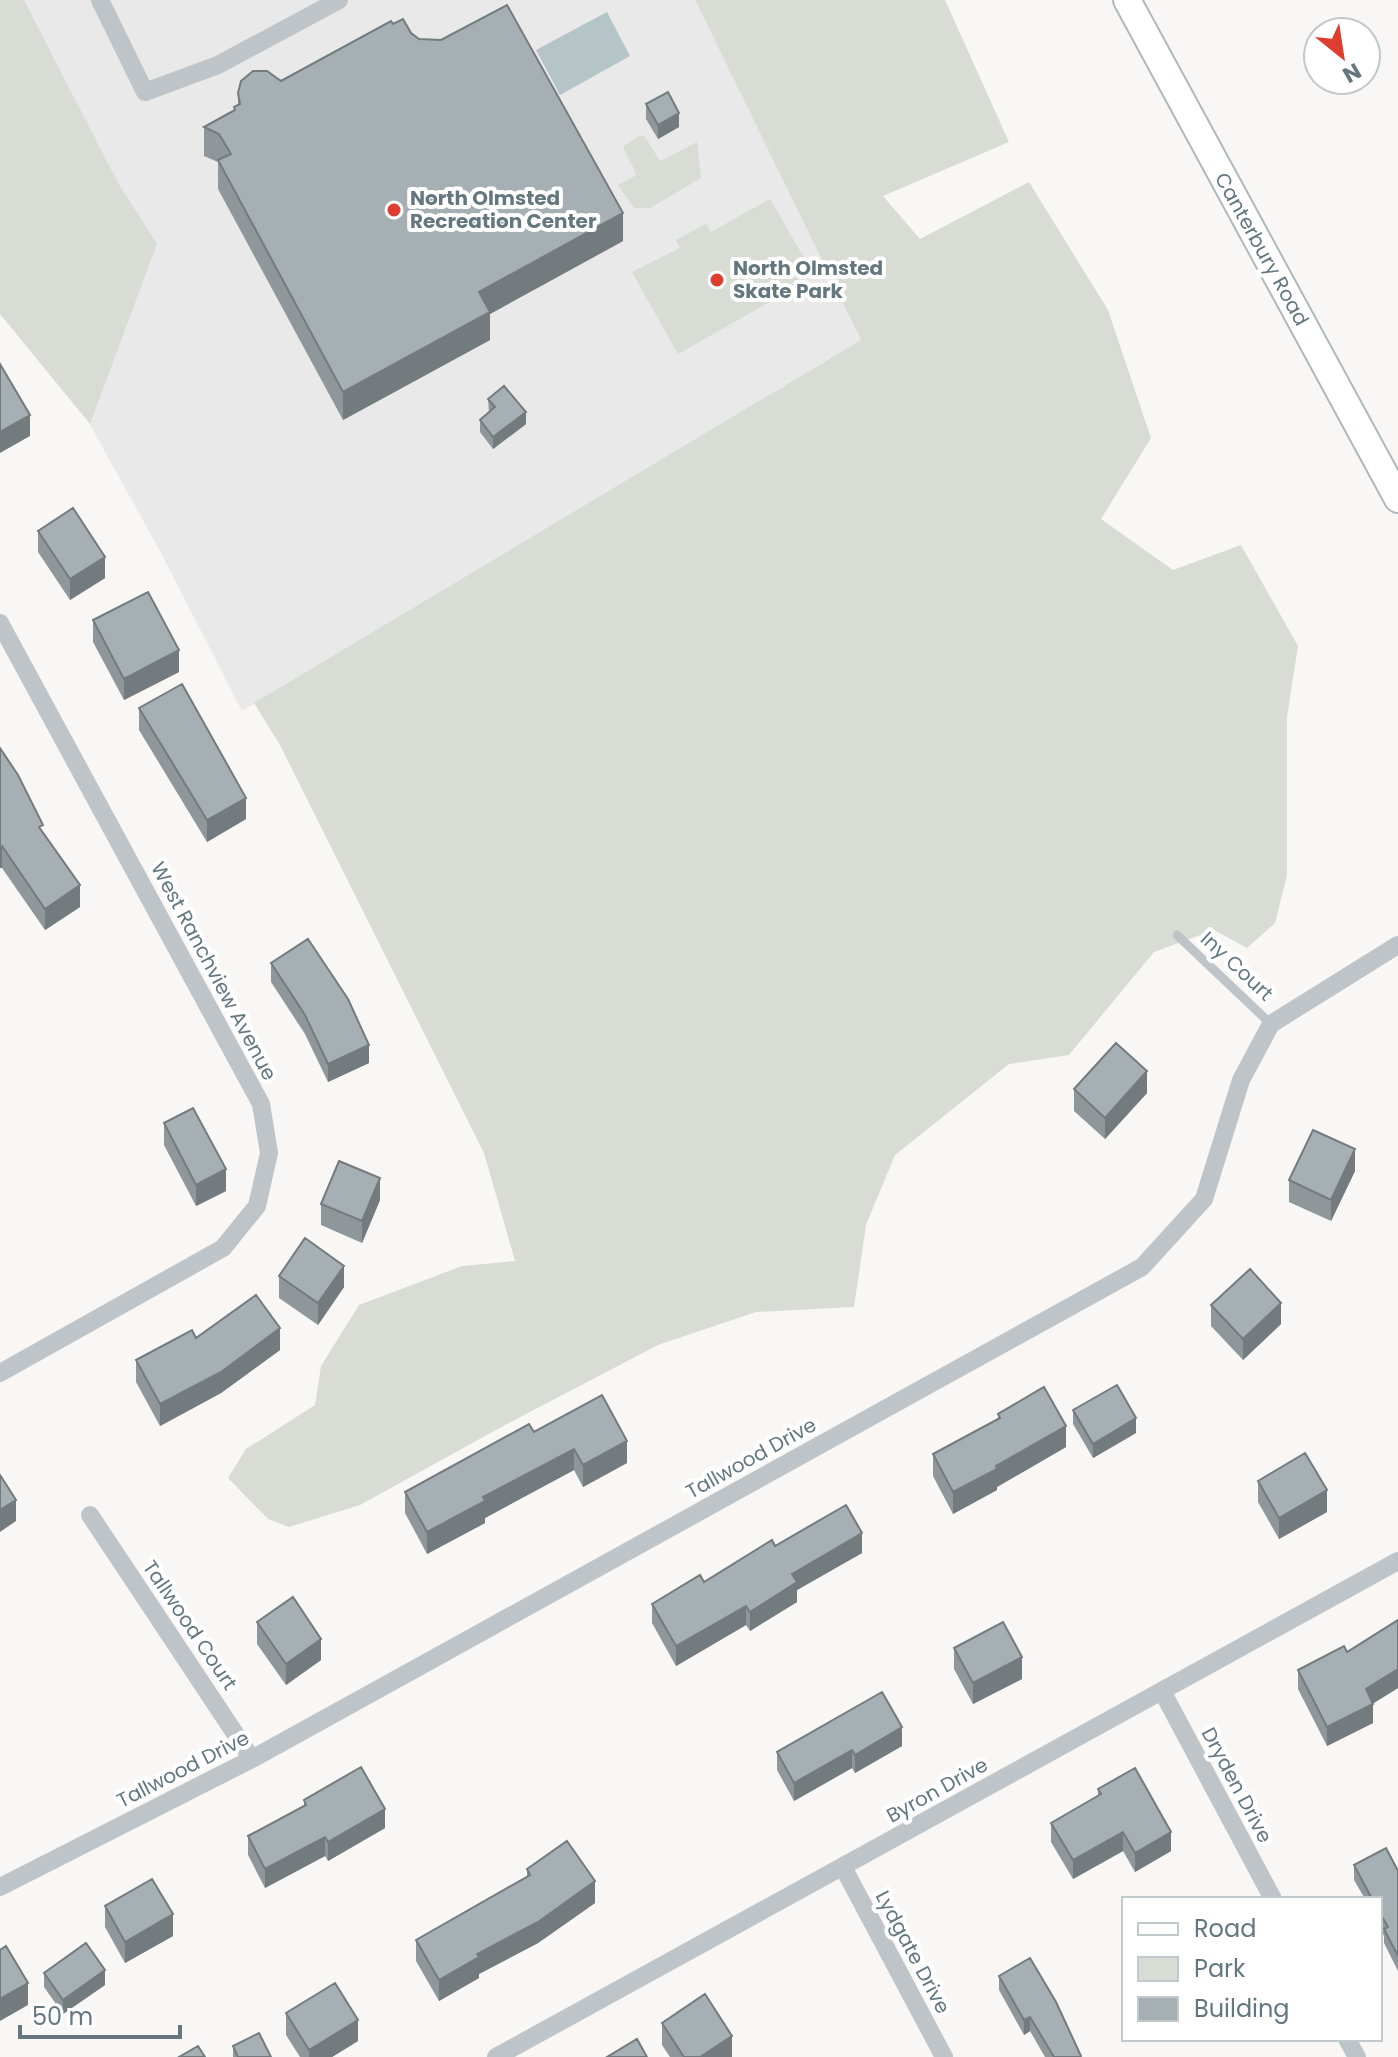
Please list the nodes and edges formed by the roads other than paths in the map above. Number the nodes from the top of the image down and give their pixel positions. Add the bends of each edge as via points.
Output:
1 (100, 0) edge
2 (339, 0) edge
3 (1127, 0) edge
4 (1398, 499) edge
5 (0, 623) edge
6 (1177, 935) dead end
7 (1398, 945) edge
8 (1271, 1024) junction
9 (0, 1371) edge
10 (90, 1515) dead end
11 (1398, 1561) edge
12 (1162, 1691) junction
13 (252, 1759) junction
14 (843, 1867) junction
15 (0, 1887) edge
16 (1272, 1897) edge
17 (528, 2039) junction
18 (496, 2057) edge
19 (537, 2057) edge
20 (944, 2057) edge

1 - 2 street via 145,92 218,65
3 - 4 street, Canterbury Road
5 - 9 street, West Ranchview Avenue via 261,1104 269,1153 257,1206 223,1248
6 - 8 lane, Iny Court
7 - 8 street, Tallwood Drive
8 - 13 street, Tallwood Drive via 1241,1080 1204,1199 1142,1267
10 - 13 street, Tallwood Court
11 - 12 street, Byron Drive
12 - 14 street, Byron Drive
12 - 16 street, Dryden Drive
13 - 15 street, Tallwood Drive
14 - 17 street, Byron Drive
14 - 20 street, Lydgate Drive
17 - 18 street, Byron Drive
17 - 19 street

